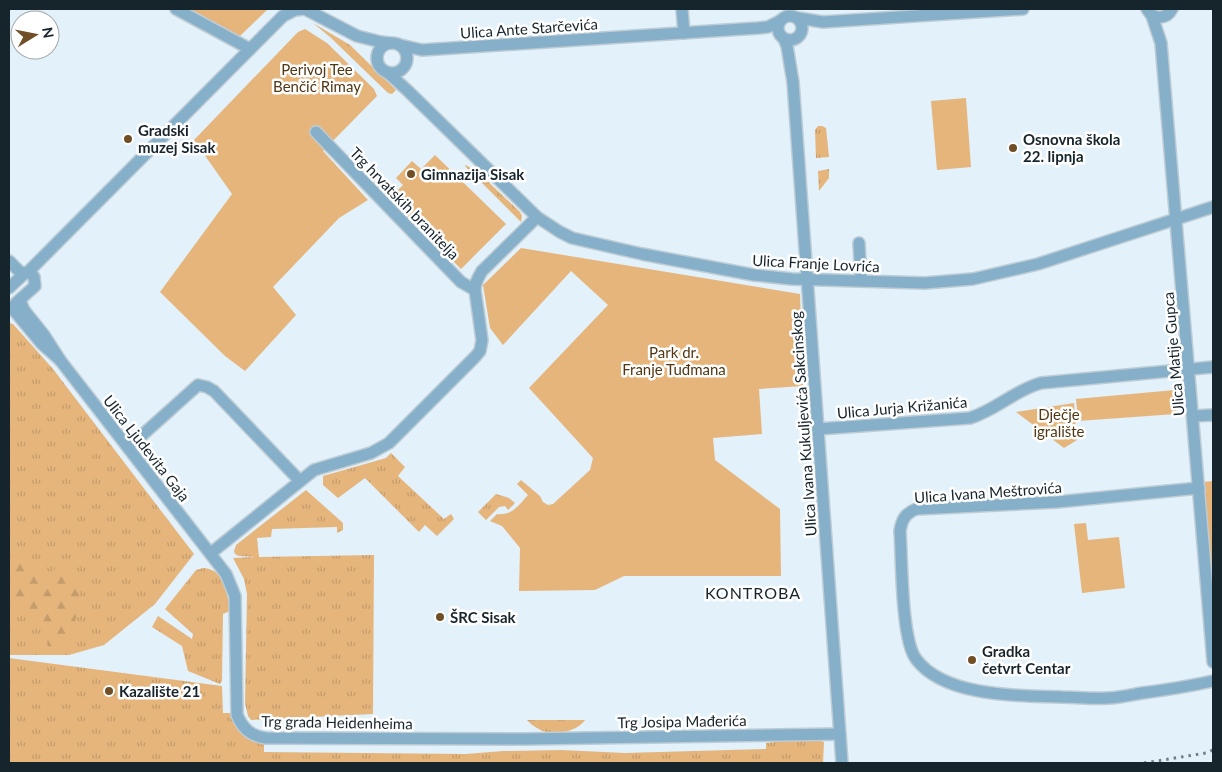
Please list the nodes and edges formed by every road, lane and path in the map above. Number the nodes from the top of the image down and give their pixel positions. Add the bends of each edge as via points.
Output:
1 (176, 9) edge
2 (301, 9) edge
3 (682, 9) edge
4 (1022, 9) edge
5 (1148, 11) edge
6 (1171, 11) edge
7 (795, 14) edge
8 (782, 16) edge
9 (822, 22) junction
10 (758, 28) junction
11 (684, 33) junction
12 (357, 36) junction
13 (800, 36) junction
14 (782, 37) junction
15 (1161, 43) junction
16 (395, 44) junction
17 (250, 49) junction
18 (422, 50) junction
19 (377, 60) junction
20 (406, 64) junction
21 (387, 72) junction
22 (793, 82) junction
23 (408, 90) junction
24 (316, 132) dead end
25 (1213, 207) edge
26 (536, 217) junction
27 (1176, 218) junction
28 (859, 242) dead end
29 (54, 247) junction
30 (9, 261) edge
31 (26, 272) junction
32 (808, 280) junction
33 (10, 281) edge
34 (861, 281) junction
35 (35, 284) junction
36 (475, 290) junction
37 (21, 299) junction
38 (9, 307) edge
39 (60, 360) junction
40 (1213, 367) edge
41 (1189, 369) junction
42 (1213, 415) edge
43 (1193, 416) junction
44 (818, 430) junction
45 (127, 446) junction
46 (300, 481) junction
47 (1199, 488) junction
48 (211, 553) junction
49 (1213, 662) edge
50 (1213, 681) edge
51 (840, 734) junction
52 (525, 739) joint
53 (842, 763) edge

1 - 17 street
2 - 12 street, Ulica Ante Starčevića
2 - 17 street via 283,16
3 - 11 street
4 - 9 street
5 - 6 street via 1160,18
5 - 15 street, Ulica Matije Gupca
6 - 15 street, Ulica Matije Gupca via 1164,22
7 - 8 street
7 - 9 street via 809,21
7 - 13 street via 803,27
8 - 10 street, Ulica Ante Starčevića via 768,27
8 - 14 street via 778,29
9 - 13 street via 809,27
10 - 11 street, Ulica Ante Starčevića
10 - 14 street, Ulica Ante Starčevića
11 - 18 street, Ulica Ante Starčevića
12 - 16 street, Ulica Ante Starčevića
12 - 19 street, Ulica Ante Starčevića
13 - 14 street via 791,40
13 - 22 street, Ulica Ivana Kukuljevića Sakcinskog via 796,45
14 - 22 street, Ulica Ivana Kukuljevića Sakcinskog via 787,46
15 - 27 street, Ulica Matije Gupca
16 - 18 street, Ulica Ante Starčevića
16 - 19 street via 385,44 379,50
16 - 20 street via 407,52
17 - 29 street
18 - 20 street
19 - 21 street
20 - 21 street via 397,73
20 - 23 street via 404,80
21 - 23 street, Ulica Franje Lovrića
22 - 32 street, Ulica Ivana Kukuljevića Sakcinskog
23 - 26 street, Ulica Franje Lovrića
24 - 36 street, Trg hrvatskih branitelja via 461,282
25 - 27 street, Ulica Franje Lovrića
26 - 32 street, Ulica Franje Lovrića via 572,238 754,275
26 - 36 street via 482,271
27 - 34 street, Ulica Franje Lovrića via 1038,264 973,279 925,283
27 - 41 street, Ulica Matije Gupca
28 - 34 street
29 - 31 street
29 - 35 street
30 - 31 street via 20,272
31 - 33 street
31 - 35 street via 34,277
32 - 34 street, Ulica Franje Lovrića
32 - 44 street, Ulica Ivana Kukuljevića Sakcinskog
35 - 37 street
36 - 46 street via 482,340 475,357 389,443 371,453 314,470
37 - 38 street
37 - 39 street, Ulica Ljudevita Gaja via 24,310
38 - 39 street, Ulica Ljudevita Gaja
39 - 45 street, Ulica Ljudevita Gaja
40 - 41 street, Ulica Jurja Križanića
41 - 43 street, Ulica Matije Gupca
41 - 44 street, Ulica Jurja Križanića via 1040,383 970,418
42 - 43 street
43 - 47 street, Ulica Matije Gupca
44 - 51 street, Ulica Ivana Kukuljevića Sakcinskog
45 - 46 street via 198,385 202,385 214,391
45 - 48 street, Ulica Ljudevita Gaja
46 - 48 street
47 - 49 street, Ulica Matije Gupca
47 - 50 street, Ulica Ivana Meštrovića via 1057,502 916,509 908,512 902,520 900,531 903,599 910,647 915,658 934,675 964,688 1038,696 1109,698
48 - 52 street, Trg grada Heidenheima via 226,574 235,596 236,708 240,722 252,735 266,738
51 - 52 street, Trg Josipa Mađerića
51 - 53 street, Ulica Ivana Kukuljevića Sakcinskog

